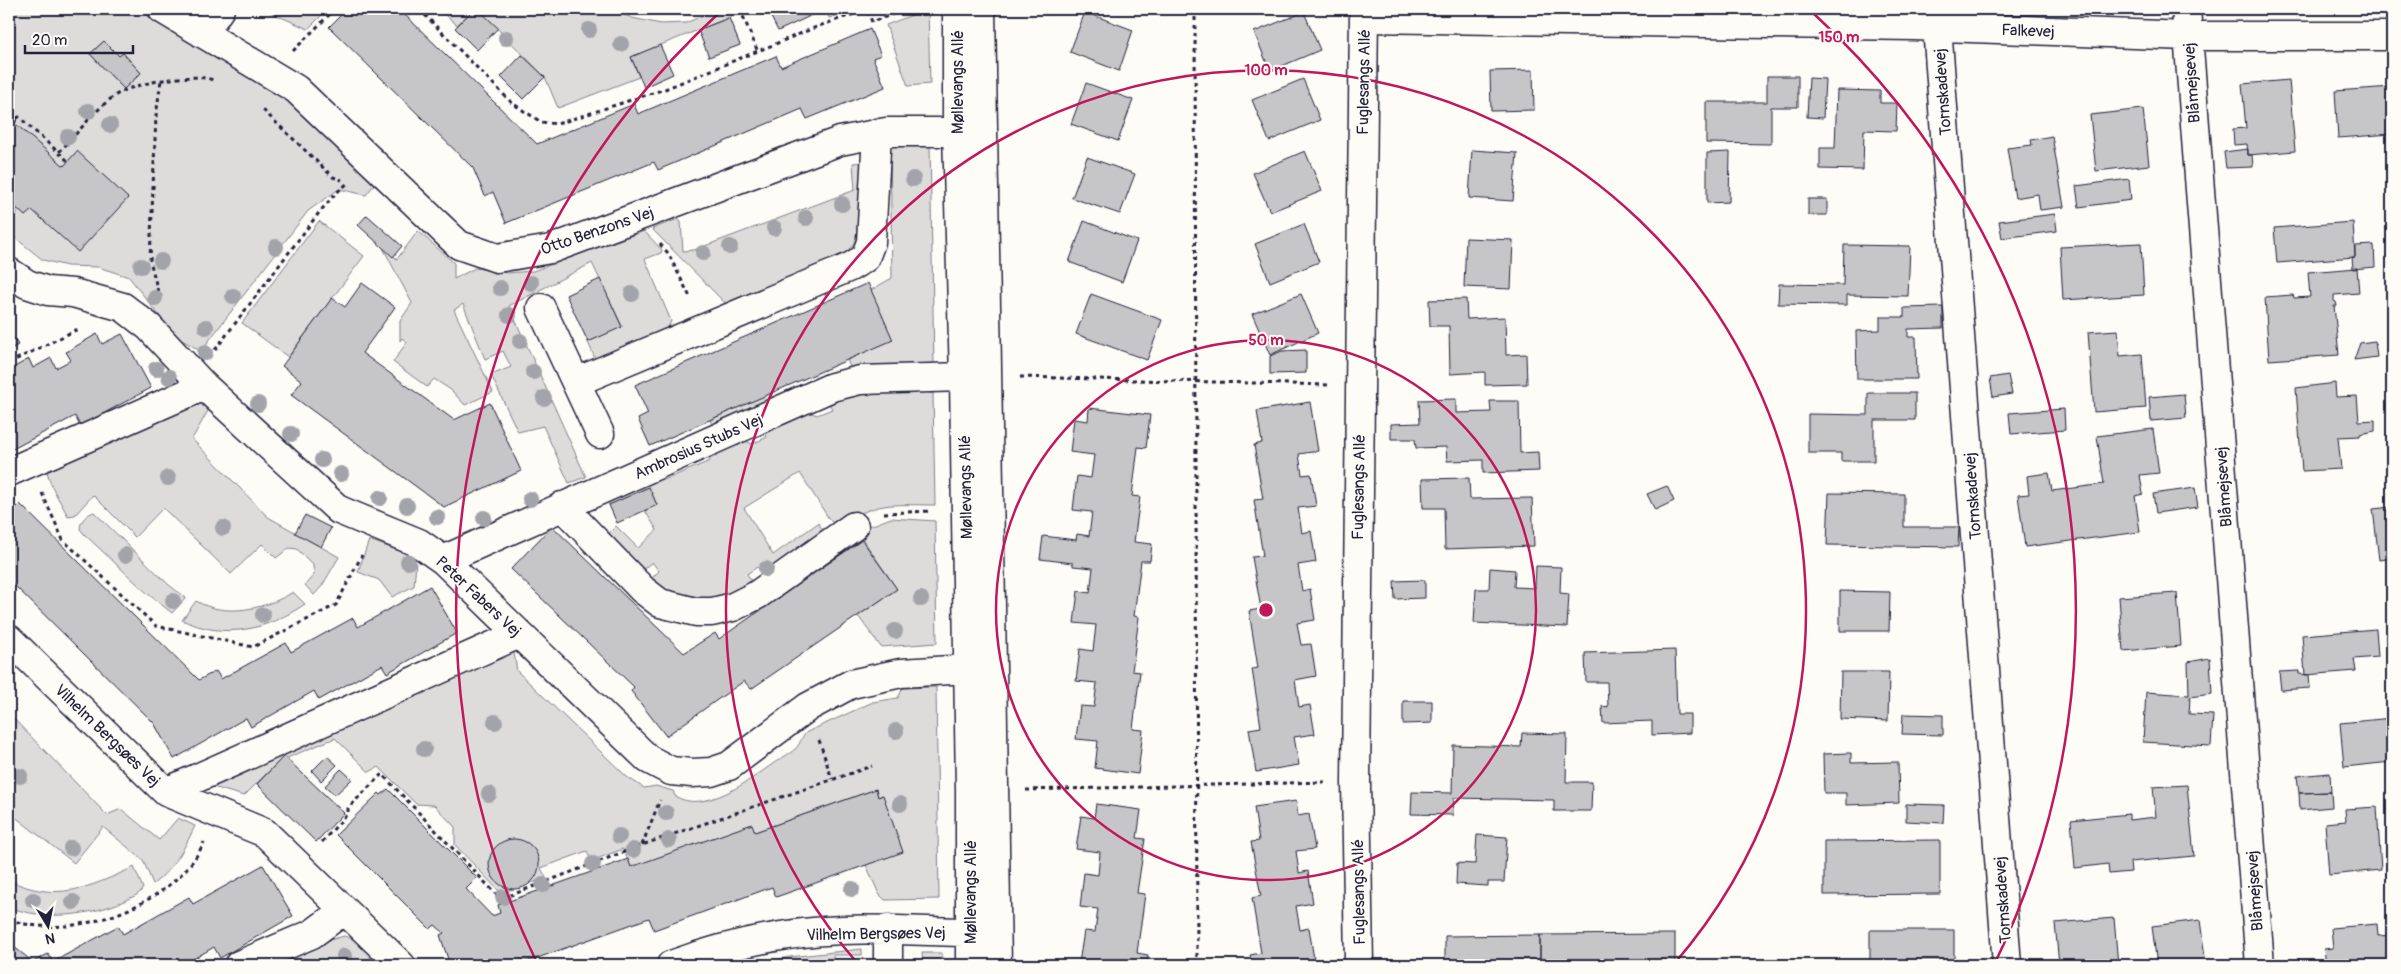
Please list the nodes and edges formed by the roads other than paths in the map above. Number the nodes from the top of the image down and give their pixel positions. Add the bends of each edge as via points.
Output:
1 (162, 9) edge
2 (220, 9) edge
3 (957, 9) edge
4 (982, 9) edge
5 (2186, 9) edge
6 (1364, 13) edge
7 (1922, 21) edge
8 (203, 34) junction
9 (2188, 36) junction
10 (2392, 36) edge
11 (957, 132) junction
12 (877, 133) junction
13 (9, 272) edge
14 (541, 308) dead end
15 (976, 376) junction
16 (198, 379) junction
17 (576, 382) junction
18 (600, 434) dead end
19 (19, 468) edge
20 (562, 506) junction
21 (854, 526) road end
22 (442, 560) junction
23 (519, 634) junction
24 (12, 648) edge
25 (967, 669) junction
26 (166, 792) junction
27 (343, 911) junction
28 (888, 929) junction
29 (970, 932) junction
30 (996, 932) junction
31 (239, 965) edge
32 (401, 965) edge
33 (671, 965) edge
34 (888, 965) edge
35 (970, 965) edge
36 (997, 965) edge
37 (1359, 965) edge
38 (2007, 965) edge
39 (2260, 965) edge

1 - 8 street, Otto Benzons Vej
2 - 8 street
3 - 11 street, Møllevangs Allé
4 - 15 street, Møllevangs Allé
5 - 9 street, Blåmejsevej
6 - 7 street, Falkevej
6 - 37 street, Fuglesangs Allé via 1356,782
7 - 9 street, Falkevej
7 - 38 street, Tornskadevej
8 - 12 street, Otto Benzons Vej via 296,89 459,246 497,258 550,249 840,140
9 - 10 street, Falkevej
9 - 39 street, Blåmejsevej
11 - 12 street, Otto Benzons Vej
11 - 15 street, Møllevangs Allé
12 - 17 street via 871,242 865,258
13 - 16 street, Peter Fabers Vej via 27,284 48,291 73,293 123,307 150,327
14 - 17 street
15 - 20 street, Ambrosius Stubs Vej via 860,380 832,387
15 - 25 street, Møllevangs Allé via 966,511
15 - 30 street, Møllevangs Allé via 990,645
16 - 19 street
16 - 22 street, Peter Fabers Vej via 339,510 419,543
17 - 18 street
20 - 21 street via 643,590 660,603 696,612 732,607 757,595
20 - 22 street, Ambrosius Stubs Vej
22 - 23 street, Peter Fabers Vej
23 - 25 street, Peter Fabers Vej via 648,758 670,771 692,773 729,766 808,707 851,684 901,673
23 - 26 street
24 - 26 street, Vilhelm Bergsøes Vej
25 - 29 street, Møllevangs Allé
26 - 27 street, Vilhelm Bergsøes Vej via 264,833 300,865
27 - 31 street via 312,934
27 - 32 street, Vilhelm Bergsøes Vej
28 - 29 street, Vilhelm Bergsøes Vej
28 - 33 street, Vilhelm Bergsøes Vej via 782,935 738,944
28 - 34 street
29 - 30 street, Vilhelm Bergsøes Vej
29 - 35 street, Møllevangs Allé
30 - 36 street, Møllevangs Allé

